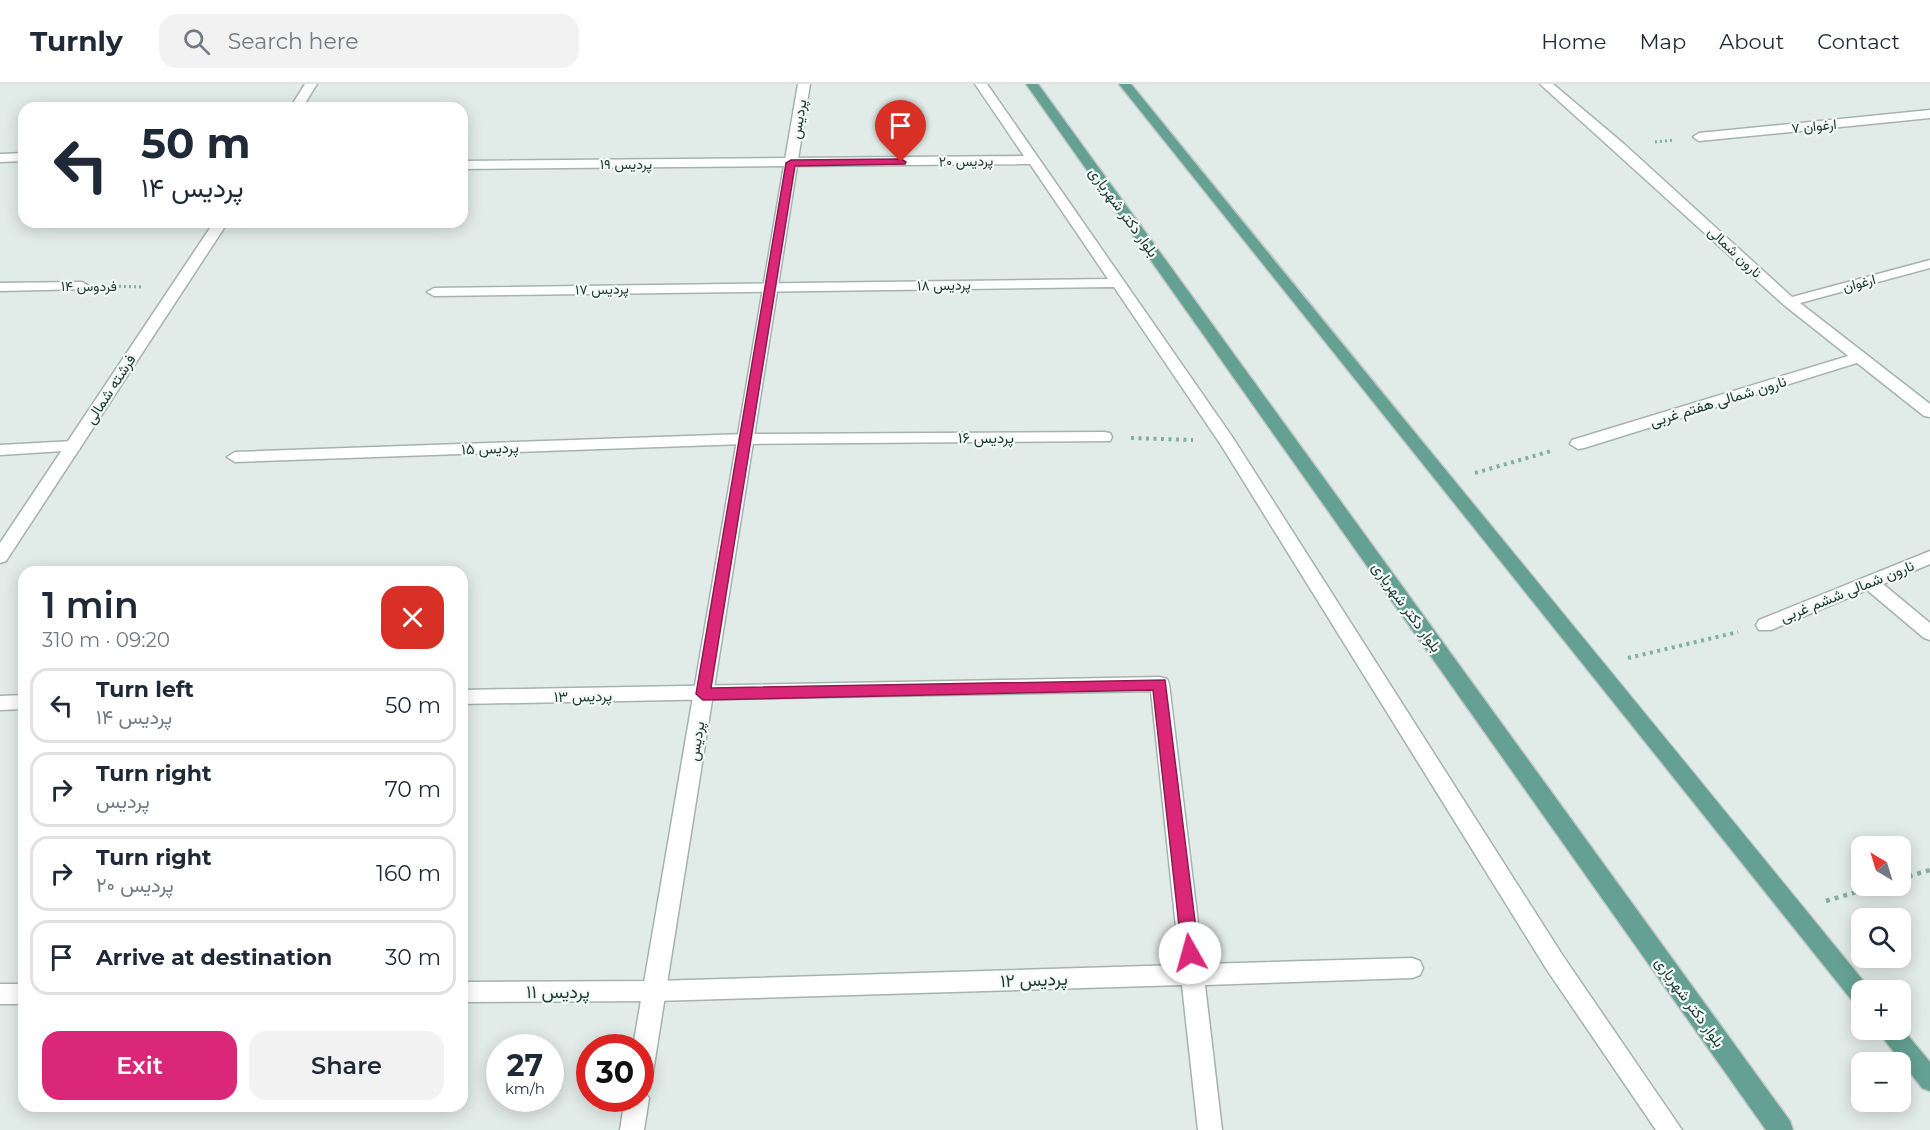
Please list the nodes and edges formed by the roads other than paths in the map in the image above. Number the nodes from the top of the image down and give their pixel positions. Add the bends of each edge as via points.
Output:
1 (311, 84) edge
2 (804, 84) edge
3 (981, 84) edge
4 (1032, 84) edge
5 (1125, 84) edge
6 (1546, 84) edge
7 (300, 102) edge
8 (1930, 114) edge
9 (1913, 116) junction
10 (1930, 126) edge
11 (1699, 137) road end
12 (18, 157) edge
13 (0, 158) edge
14 (1034, 160) junction
15 (791, 163) junction
16 (468, 165) edge
17 (217, 228) edge
18 (1930, 264) edge
19 (1118, 283) junction
20 (82, 286) road end
21 (0, 287) edge
22 (770, 287) junction
23 (434, 292) dead end
24 (1789, 302) junction
25 (1858, 358) junction
26 (1930, 412) edge
27 (1104, 437) road end
28 (746, 439) junction
29 (1578, 444) road end
30 (73, 446) junction
31 (0, 450) edge
32 (235, 457) dead end
33 (0, 557) edge
34 (1930, 557) edge
35 (1869, 582) junction
36 (1765, 625) road end
37 (1930, 633) edge
38 (703, 694) junction
39 (468, 697) edge
40 (18, 702) edge
41 (0, 703) edge
42 (1412, 968) dead end
43 (1193, 975) junction
44 (1851, 982) edge
45 (655, 991) junction
46 (468, 992) edge
47 (0, 994) edge
48 (18, 994) edge
49 (648, 1034) edge
50 (1897, 1040) edge
51 (1930, 1080) edge
52 (635, 1112) edge
53 (632, 1130) edge
54 (1210, 1130) edge
55 (1670, 1130) edge
56 (1781, 1130) edge

1 - 7 street
2 - 15 street, پردیس
3 - 14 street
4 - 56 main road, بلوار دکتر شهریاری
5 - 44 main road
6 - 24 street, نارون شمالی
8 - 9 street, ارغوان ۷
9 - 10 street
9 - 11 street, ارغوان ۷
12 - 13 street
14 - 15 street, ۲۰ پردیس
14 - 19 street
15 - 16 street, پردیس ۱۹
15 - 22 street, پردیس
17 - 30 street, فرشته شمالی
18 - 24 street, ارغوان
19 - 22 street, ۱۸ پردیس
19 - 55 street via 1227,442 1555,963
20 - 21 street, فردوس ۱۴
22 - 23 street, پردیس ۱۷
22 - 28 street, پردیس
24 - 25 street, نارون شمالی
25 - 26 street, نارون شمالی
25 - 29 street, نارون شمالی هفتم غربی
27 - 28 street, ۱۶ پردیس
28 - 32 street, پردیس ۱۵
28 - 38 street, پردیس
30 - 31 street
30 - 33 street, فرشته شمالی
34 - 35 street, نارون شمالی ششم غربی
35 - 36 street, نارون شمالی ششم غربی
35 - 37 street
38 - 39 street, پردیس ۱۳
38 - 43 street, پردیس ۱۳ via 1160,684
38 - 45 street, پردیس
40 - 41 street
42 - 43 street, ۱۲ پردیس
43 - 45 street, ۱۲ پردیس
43 - 54 street
45 - 46 street, پردیس ۱۱
45 - 49 street, پردیس
47 - 48 street
50 - 51 main road
52 - 53 street

